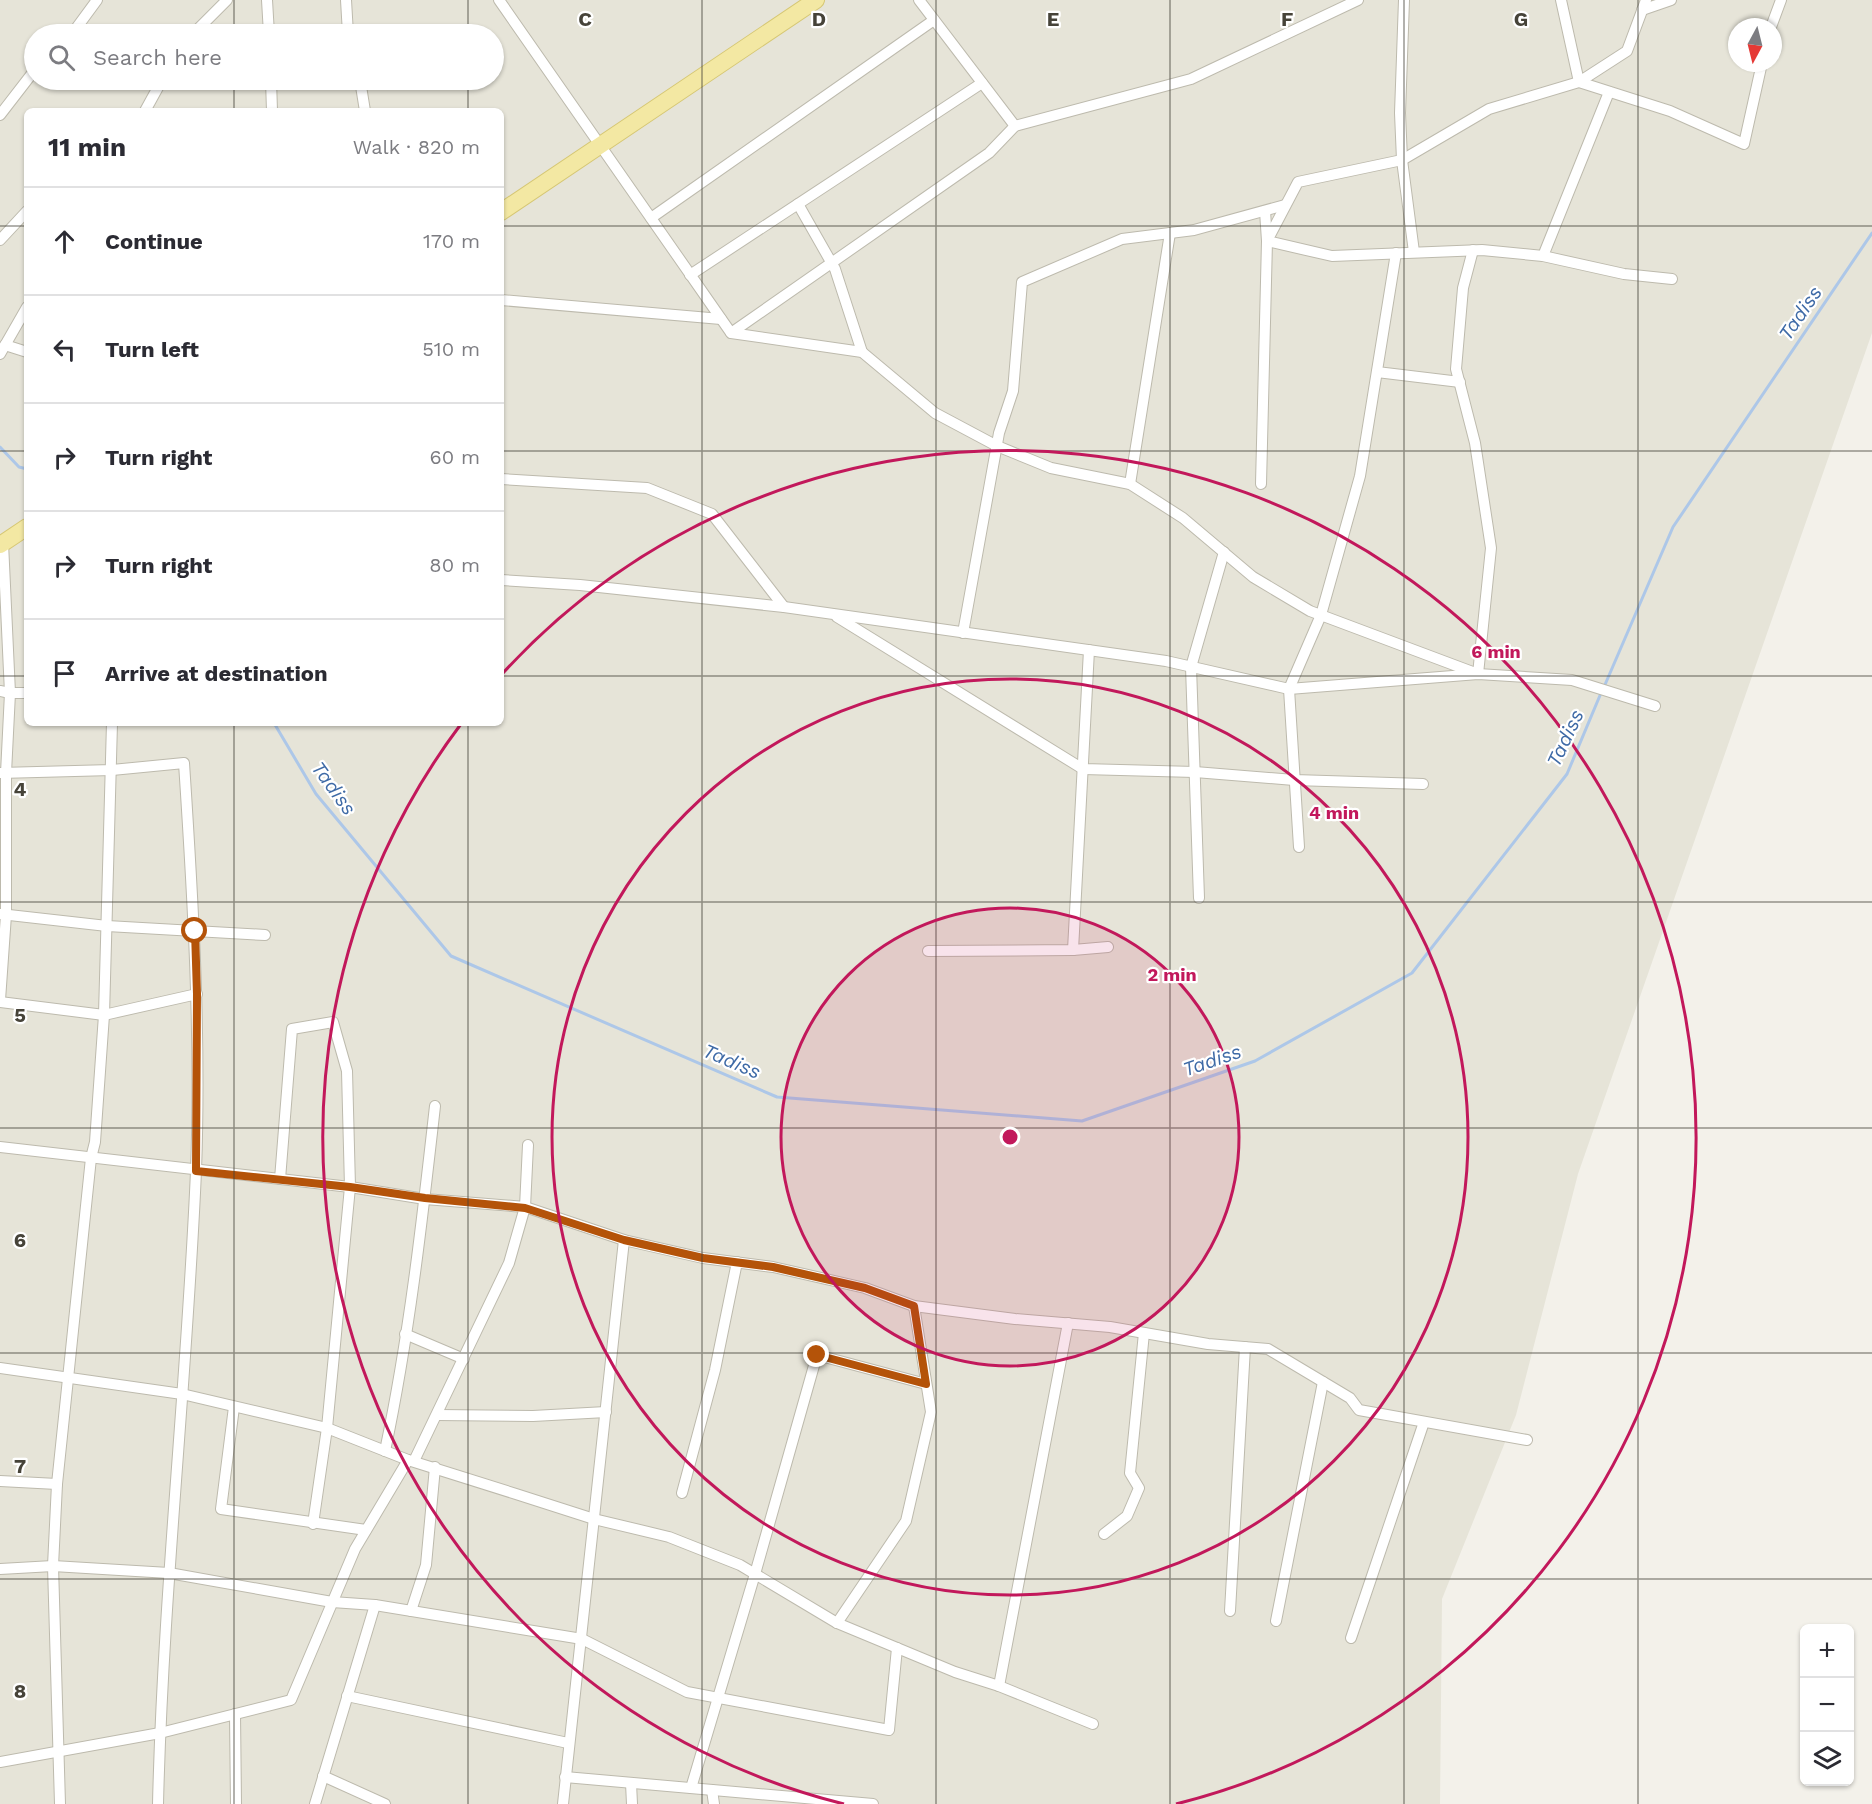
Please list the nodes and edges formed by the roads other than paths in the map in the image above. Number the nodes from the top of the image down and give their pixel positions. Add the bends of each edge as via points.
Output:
1 (97, 0) edge
2 (227, 0) edge
3 (267, 0) edge
4 (346, 0) edge
5 (499, 0) edge
6 (816, 0) edge
7 (919, 0) edge
8 (1358, 0) edge
9 (1404, 0) edge
10 (1561, 0) edge
11 (1671, 0) edge
12 (1781, 0) edge
13 (1644, 5) edge
14 (1774, 18) edge
15 (934, 20) junction
16 (79, 24) edge
17 (204, 24) edge
18 (268, 24) edge
19 (347, 24) edge
20 (1760, 72) edge
21 (1579, 82) junction
22 (982, 83) junction
23 (24, 84) edge
24 (157, 90) edge
25 (271, 90) edge
26 (362, 90) edge
27 (1609, 92) junction
28 (147, 108) edge
29 (272, 108) edge
30 (365, 108) edge
31 (0, 115) edge
32 (1015, 126) junction
33 (601, 146) junction
34 (1402, 160) junction
35 (798, 204) junction
36 (1286, 205) junction
37 (504, 210) edge
38 (1265, 211) junction
39 (24, 214) edge
40 (651, 218) junction
41 (1170, 233) junction
42 (0, 240) edge
43 (1267, 241) junction
44 (1473, 250) junction
45 (1414, 252) junction
46 (1396, 253) junction
47 (1543, 256) junction
48 (832, 262) junction
49 (690, 275) junction
50 (1672, 279) dead end
51 (504, 300) edge
52 (24, 312) edge
53 (721, 319) junction
54 (730, 333) junction
55 (2, 349) edge
56 (24, 352) edge
57 (862, 352) junction
58 (1377, 372) junction
59 (1460, 382) junction
60 (997, 446) junction
61 (504, 479) edge
62 (1130, 484) junction
63 (1262, 484) dead end
64 (24, 529) edge
65 (2, 544) edge
66 (1224, 552) junction
67 (504, 580) edge
68 (784, 607) junction
69 (832, 614) junction
70 (1321, 615) junction
71 (963, 633) junction
72 (1089, 650) junction
73 (1191, 666) junction
74 (1478, 675) junction
75 (1289, 688) junction
76 (5, 692) edge
77 (24, 693) edge
78 (1655, 706) dead end
79 (112, 726) edge
80 (1083, 769) junction
81 (112, 770) junction
82 (1195, 772) junction
83 (3, 773) edge
84 (1294, 780) junction
85 (1423, 784) dead end
86 (1299, 847) dead end
87 (1199, 898) dead end
88 (3, 915) edge
89 (107, 926) junction
90 (195, 931) junction
91 (265, 935) dead end
92 (1108, 947) dead end
93 (1073, 950) junction
94 (927, 951) dead end
95 (197, 994) junction
96 (0, 1001) edge
97 (104, 1016) junction
98 (435, 1106) dead end
99 (528, 1145) dead end
100 (0, 1148) edge
101 (92, 1158) junction
102 (196, 1171) junction
103 (280, 1179) junction
104 (350, 1187) junction
105 (425, 1198) junction
106 (525, 1208) junction
107 (624, 1240) junction
108 (736, 1263) junction
109 (914, 1306) junction
110 (1068, 1323) junction
111 (1144, 1333) junction
112 (405, 1334) junction
113 (1245, 1347) junction
114 (464, 1359) junction
115 (0, 1368) edge
116 (68, 1377) junction
117 (1323, 1382) junction
118 (926, 1384) junction
119 (182, 1394) junction
120 (234, 1407) junction
121 (606, 1412) junction
122 (437, 1415) junction
123 (1424, 1422) junction
124 (327, 1428) junction
125 (1527, 1440) dead end
126 (385, 1451) junction
127 (411, 1461) junction
128 (435, 1467) junction
129 (0, 1481) edge
130 (57, 1484) junction
131 (682, 1493) dead end
132 (594, 1519) junction
133 (313, 1524) junction
134 (366, 1530) junction
135 (1104, 1534) dead end
136 (53, 1566) junction
137 (0, 1569) edge
138 (169, 1573) junction
139 (755, 1574) junction
140 (332, 1602) junction
141 (375, 1605) junction
142 (411, 1611) junction
143 (1230, 1611) dead end
144 (1276, 1621) dead end
145 (837, 1623) junction
146 (1351, 1638) dead end
147 (582, 1639) junction
148 (897, 1648) junction
149 (999, 1686) junction
150 (347, 1696) junction
151 (718, 1698) junction
152 (235, 1714) junction
153 (1093, 1724) dead end
154 (160, 1733) junction
155 (568, 1743) junction
156 (59, 1750) junction
157 (0, 1762) edge
158 (323, 1776) junction
159 (565, 1777) junction
160 (631, 1783) junction
161 (691, 1788) junction
162 (712, 1790) junction
163 (794, 1801) edge
164 (60, 1804) edge
165 (158, 1804) edge
166 (236, 1804) edge
167 (315, 1804) edge
168 (385, 1804) edge
169 (563, 1804) edge
170 (632, 1804) edge
171 (714, 1804) edge
172 (873, 1804) edge

1 - 16 street
2 - 17 street
3 - 18 street
4 - 19 street
5 - 33 street
6 - 33 main road
7 - 15 street
8 - 32 street via 1191,79
9 - 34 street
10 - 21 street
11 - 13 street
12 - 14 street
13 - 21 street via 1627,51
15 - 22 street
15 - 40 street
20 - 27 street via 1744,144 1670,111
21 - 27 street
21 - 34 street via 1489,109
22 - 32 street
22 - 35 street
23 - 31 street
24 - 28 street
25 - 29 street
26 - 30 street
27 - 47 street
32 - 48 street via 989,153
33 - 37 main road
33 - 40 street
34 - 36 street via 1298,182
34 - 45 street
35 - 48 street
35 - 49 street
36 - 38 street
36 - 43 street
38 - 41 street
38 - 43 street
39 - 42 street
40 - 49 street
41 - 60 street via 1122,239 1022,282 1013,391
41 - 62 street
43 - 46 street via 1332,256
43 - 63 street
44 - 45 street
44 - 47 street
44 - 59 street via 1463,288 1456,369
45 - 46 street
46 - 58 street
47 - 50 street via 1624,274
48 - 54 street
48 - 57 street
49 - 53 street
51 - 53 street
52 - 55 street
53 - 54 street
54 - 57 street
55 - 56 street
57 - 60 street via 935,413
58 - 59 street
58 - 70 street via 1360,476
59 - 74 street via 1475,443 1491,548
60 - 62 street via 1051,468
60 - 71 street
61 - 68 street via 647,488 712,514
62 - 66 street via 1183,518
64 - 65 main road
65 - 76 street
66 - 70 street via 1253,577
66 - 73 street
67 - 68 street
68 - 69 street
69 - 71 street
69 - 80 street
70 - 74 street
70 - 75 street
71 - 72 street
72 - 73 street
72 - 80 street
73 - 75 street
73 - 82 street
74 - 75 street
74 - 78 street via 1572,680
75 - 84 street
76 - 77 street
76 - 83 street
79 - 81 street
80 - 82 street
80 - 93 street
81 - 83 street
81 - 89 street
81 - 90 street via 184,763
82 - 84 street
82 - 87 street
83 - 88 street
84 - 85 street
84 - 86 street
88 - 89 street
88 - 96 street
89 - 90 street
89 - 97 street
90 - 91 street
90 - 95 street
92 - 93 street
93 - 94 street
95 - 97 street
95 - 102 street
96 - 97 street
97 - 101 street
98 - 105 street
99 - 106 street
100 - 101 street
101 - 102 street
101 - 116 street
102 - 103 street
102 - 119 street
103 - 104 street
103 - 104 street via 292,1029 333,1022 347,1071
104 - 105 street
104 - 124 street
105 - 106 street
105 - 112 street
106 - 107 street
106 - 114 street via 509,1263
107 - 108 street
107 - 121 street
108 - 109 street via 773,1267 865,1288
108 - 131 street via 716,1370
109 - 110 street
109 - 118 street
110 - 111 street
110 - 149 street
111 - 113 street
111 - 135 street via 1130,1473 1139,1488 1128,1516
112 - 114 street
112 - 126 street
113 - 117 street via 1268,1349
113 - 143 street
114 - 122 street
115 - 116 street
116 - 119 street
116 - 130 street
117 - 123 street via 1350,1398 1359,1410
117 - 144 street
118 - 139 street via 817,1355
118 - 145 street via 931,1412 906,1521
119 - 120 street
119 - 138 street
120 - 124 street
120 - 133 street via 221,1509
121 - 122 street
121 - 132 street
122 - 127 street
123 - 125 street
123 - 146 street
124 - 126 street
124 - 133 street
126 - 127 street
127 - 128 street
127 - 134 street
128 - 132 street
128 - 142 street via 426,1565
129 - 130 street
130 - 136 street
132 - 139 street via 669,1537
132 - 147 street
133 - 134 street
134 - 140 street
136 - 137 street
136 - 138 street
136 - 156 street
138 - 140 street
138 - 154 street
139 - 145 street
139 - 151 street
140 - 141 street
140 - 152 street via 291,1700
141 - 142 street
141 - 150 street
142 - 147 street
145 - 148 street
147 - 151 street via 687,1692
147 - 155 street
148 - 149 street
148 - 151 street via 889,1730
149 - 153 street
150 - 155 street
150 - 158 street
151 - 161 street
152 - 154 street
152 - 166 street
154 - 156 street
154 - 165 street
155 - 159 street
156 - 157 street
156 - 164 street
158 - 167 street
158 - 168 street
159 - 160 street
159 - 169 street
160 - 161 street
160 - 170 street
161 - 162 street
162 - 163 street
162 - 171 street
163 - 172 street

